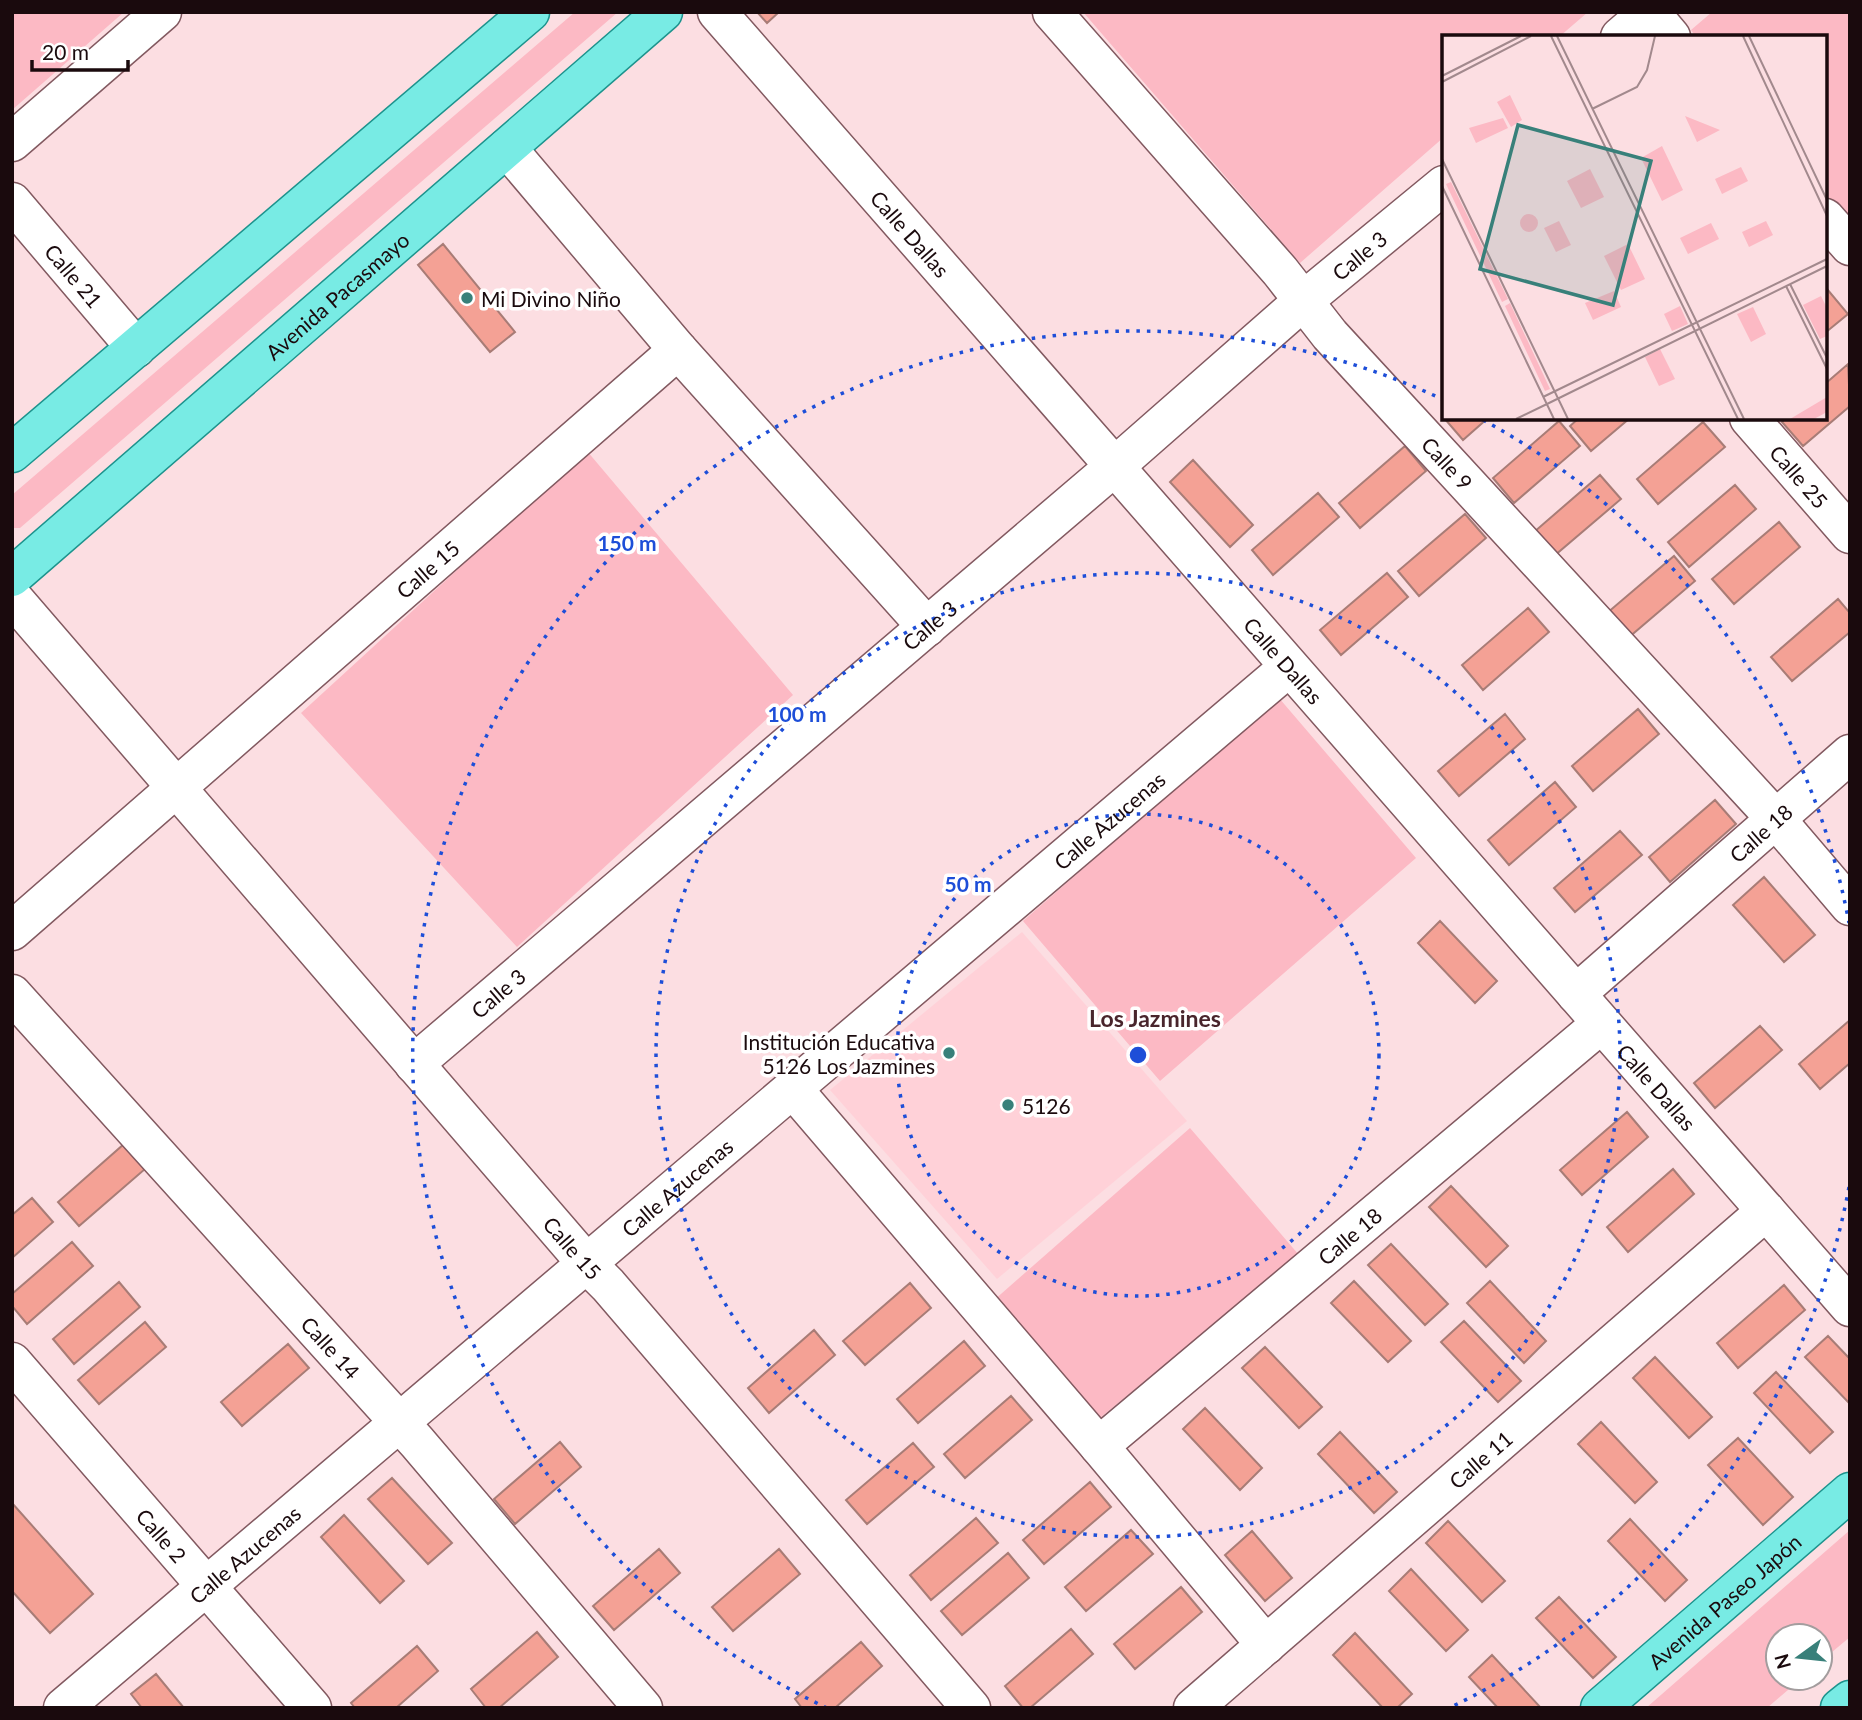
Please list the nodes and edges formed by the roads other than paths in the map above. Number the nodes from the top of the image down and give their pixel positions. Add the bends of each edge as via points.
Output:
1 (162, 12) edge
2 (530, 12) edge
3 (663, 12) edge
4 (717, 12) edge
5 (1052, 12) edge
6 (1649, 12) edge
7 (1622, 35) edge
8 (1669, 35) edge
9 (12, 142) edge
10 (508, 148) junction
11 (1442, 187) edge
12 (12, 202) edge
13 (1827, 220) edge
14 (1850, 246) edge
15 (1303, 301) junction
16 (136, 348) junction
17 (678, 350) junction
18 (1751, 420) edge
19 (12, 453) edge
20 (1114, 467) junction
21 (1850, 534) edge
22 (12, 577) edge
23 (12, 597) edge
24 (927, 627) junction
25 (1289, 667) junction
26 (1850, 754) edge
27 (176, 788) junction
28 (1774, 818) junction
29 (1850, 906) edge
30 (12, 931) edge
31 (12, 994) edge
32 (1576, 994) junction
33 (1601, 1024) junction
34 (414, 1063) junction
35 (793, 1089) junction
36 (1766, 1211) junction
37 (587, 1264) junction
38 (1850, 1307) edge
39 (12, 1362) edge
40 (400, 1422) junction
41 (1099, 1446) junction
42 (1850, 1492) edge
43 (206, 1586) junction
44 (1266, 1645) junction
45 (1850, 1700) edge
46 (63, 1708) edge
47 (312, 1708) edge
48 (643, 1708) edge
49 (971, 1708) edge
50 (1193, 1708) edge
51 (1600, 1708) edge
52 (1840, 1708) edge

1 - 9 street
2 - 16 main road
3 - 10 main road, Avenida Pacasmayo
4 - 20 street, Calle Dallas
5 - 15 street, Calle 9
6 - 7 street
6 - 8 street
10 - 17 street
10 - 22 main road, Avenida Pacasmayo
11 - 15 street, Calle 3
12 - 16 street, Calle 21
13 - 14 street
15 - 20 street, Calle 3
15 - 28 street, Calle 9
16 - 19 main road
17 - 24 street
17 - 27 street, Calle 15
18 - 21 street, Calle 25
20 - 24 street, Calle 3
20 - 25 street, Calle Dallas
23 - 27 street, Calle 15
24 - 34 street, Calle 3
25 - 32 street, Calle Dallas
25 - 35 street, Calle Azucenas
26 - 28 street, Calle 18
27 - 30 street, Calle 15
27 - 34 street, Calle 15
28 - 29 street, Calle 9
28 - 32 street, Calle 18
31 - 40 street, Calle 14
32 - 33 street, Calle Dallas
33 - 36 street, Calle Dallas
33 - 41 street, Calle 18
34 - 37 street, Calle 15
35 - 37 street, Calle Azucenas
35 - 41 street
36 - 38 street, Calle Dallas
36 - 44 street, Calle 11
37 - 40 street, Calle Azucenas
37 - 49 street, Calle 15
39 - 43 street, Calle 2
40 - 43 street, Calle Azucenas
40 - 48 street, Calle 14
41 - 44 street
42 - 51 main road, Avenida Paseo Japón
43 - 46 street, Calle Azucenas
43 - 47 street, Calle 2
44 - 50 street, Calle 11
45 - 52 main road

